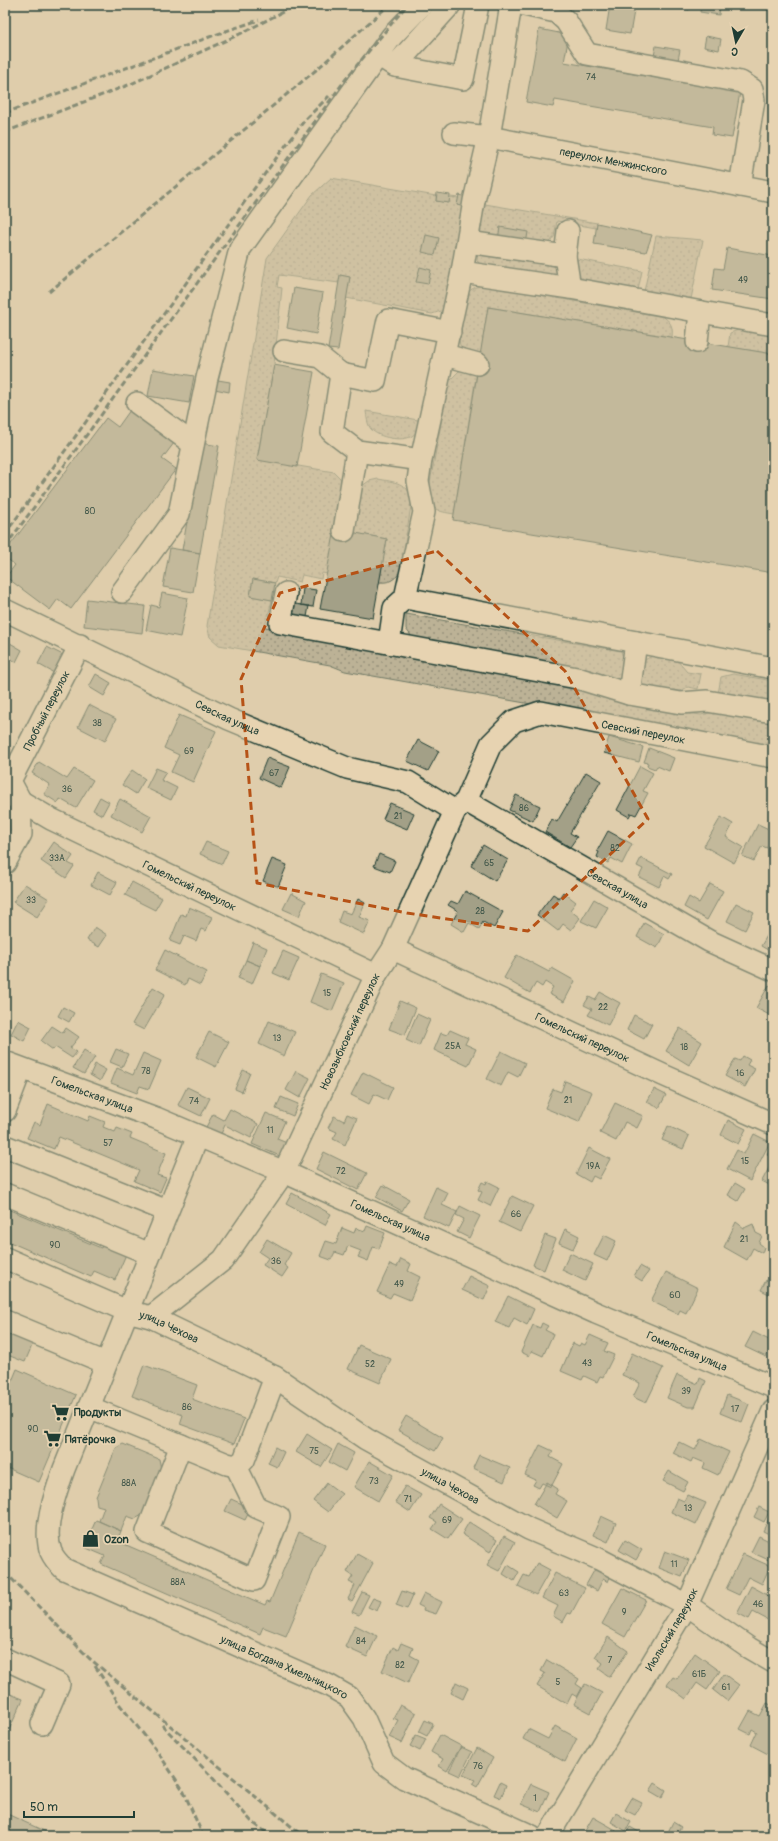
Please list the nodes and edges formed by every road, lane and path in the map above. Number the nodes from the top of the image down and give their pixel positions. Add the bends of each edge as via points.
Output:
1 (422, 5) edge
2 (450, 5) edge
3 (478, 5) edge
4 (511, 5) edge
5 (524, 5) edge
6 (386, 61) junction
7 (454, 133) dead end
8 (489, 137) junction
9 (740, 186) junction
10 (773, 190) edge
11 (568, 231) dead end
12 (468, 242) junction
13 (565, 256) junction
14 (462, 272) junction
15 (570, 288) junction
16 (700, 312) junction
17 (773, 325) edge
18 (450, 332) junction
19 (697, 342) dead end
20 (284, 351) dead end
21 (445, 355) junction
22 (478, 364) dead end
23 (341, 374) junction
24 (137, 403) dead end
25 (193, 444) junction
26 (357, 451) junction
27 (421, 460) junction
28 (344, 531) dead end
29 (122, 592) dead end
30 (286, 593) dead end
31 (405, 598) junction
32 (5, 610) edge
33 (636, 642) junction
34 (389, 643) junction
35 (80, 645) junction
36 (773, 668) edge
37 (629, 694) junction
38 (773, 712) edge
39 (514, 721) joint
40 (773, 757) edge
41 (13, 796) edge
42 (460, 806) junction
43 (51, 819) junction
44 (22, 834) junction
45 (5, 863) edge
46 (393, 949) junction
47 (773, 970) edge
48 (376, 975) junction
49 (13, 1066) edge
50 (5, 1112) edge
51 (773, 1124) edge
52 (198, 1136) junction
53 (5, 1146) edge
54 (284, 1172) junction
55 (5, 1194) edge
56 (167, 1211) junction
57 (150, 1254) junction
58 (5, 1258) edge
59 (127, 1311) junction
60 (151, 1318) junction
61 (5, 1321) edge
62 (106, 1363) junction
63 (275, 1377) junction
64 (773, 1387) edge
65 (89, 1407) junction
66 (773, 1411) edge
67 (181, 1445) junction
68 (236, 1466) junction
69 (687, 1606) junction
70 (5, 1659) edge
71 (773, 1662) edge
72 (42, 1724) dead end
73 (532, 1836) edge
74 (548, 1836) edge

1 - 6 street via 392,36
2 - 6 street
3 - 6 street via 464,79
4 - 8 street
5 - 9 street via 556,12 566,21 587,54 741,82 752,89 754,100
6 - 25 street via 240,249
7 - 8 street, переулок Менжинского
8 - 9 street, переулок Менжинского
8 - 12 street via 474,201
9 - 10 street, переулок Менжинского
11 - 13 street
12 - 13 street
12 - 14 street
13 - 15 street
14 - 15 street
14 - 18 street
15 - 16 street
16 - 17 street
16 - 19 street
18 - 21 street
18 - 23 street via 388,320 375,381
20 - 23 street via 320,357
21 - 22 street
21 - 27 street
23 - 26 street via 332,432
24 - 25 street
25 - 29 street via 179,514
26 - 27 street
26 - 28 street
27 - 31 street via 418,481 424,512
30 - 34 street via 280,623
31 - 33 street
31 - 34 street via 394,608
32 - 35 street, Севская улица
33 - 36 street
33 - 37 street
34 - 37 street via 577,678
35 - 41 street, Пробный переулок via 10,781
35 - 42 street, Севская улица via 229,719 347,768 408,782
37 - 38 street via 681,704 707,701
39 - 40 street, Севский переулок via 541,712
39 - 42 street, Новозыбковский переулок via 491,744
41 - 43 street, Гомельский переулок
41 - 44 street, Пробный переулок
42 - 46 street, Новозыбковский переулок
42 - 47 street, Севская улица via 709,941
43 - 44 street
43 - 48 street, Гомельский переулок
44 - 45 street
46 - 48 street, Новозыбковский переулок
46 - 51 street, Гомельский переулок
48 - 54 street, Новозыбковский переулок
49 - 50 street
49 - 52 street, Гомельская улица
52 - 54 street, Гомельская улица
52 - 56 street
53 - 56 street
54 - 60 street, Новозыбковский переулок via 223,1260
54 - 64 street, Гомельская улица via 596,1313
55 - 57 street
56 - 57 street
57 - 59 street
58 - 59 street, улица Чехова
59 - 60 street, улица Чехова
59 - 62 street
60 - 63 street, улица Чехова
61 - 62 street
62 - 65 street
63 - 68 street via 244,1460
63 - 69 street, улица Чехова via 373,1443 529,1529 598,1560
65 - 67 street
65 - 73 street, улица Богдана Хмельницкого via 52,1507 49,1534 51,1550 64,1569 321,1682 349,1697 364,1718 384,1762 404,1778
66 - 69 street, Июльский переулок
67 - 68 street
67 - 68 street via 147,1532 254,1580 279,1517 256,1507
69 - 71 street, улица Чехова
69 - 74 street, Июльский переулок
70 - 72 street via 59,1684

